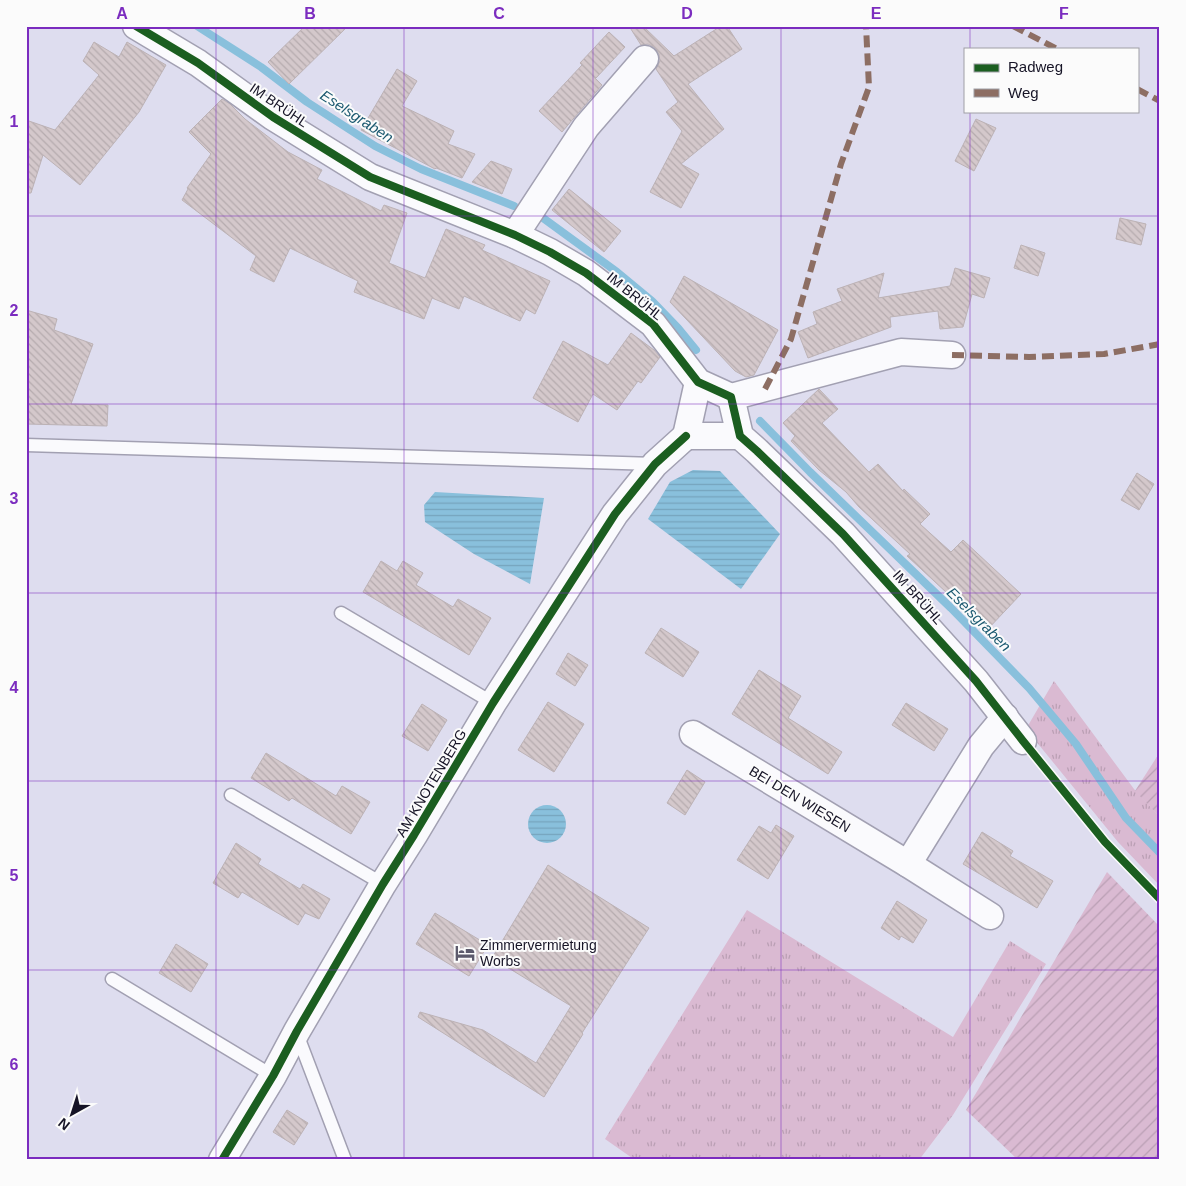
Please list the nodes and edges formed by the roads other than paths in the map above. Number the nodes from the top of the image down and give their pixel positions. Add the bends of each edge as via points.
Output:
1 (136, 26) edge
2 (645, 59) dead end
3 (515, 235) junction
4 (952, 355) dead end
5 (698, 382) junction
6 (731, 397) junction
7 (686, 436) junction
8 (740, 436) junction
9 (26, 444) edge
10 (655, 464) junction
11 (341, 613) dead end
12 (493, 703) junction
13 (1005, 717) junction
14 (693, 734) dead end
15 (1023, 741) dead end
16 (231, 795) dead end
17 (908, 864) junction
18 (383, 884) junction
19 (990, 916) dead end
20 (112, 978) dead end
21 (296, 1031) junction
22 (273, 1076) junction
23 (222, 1160) edge
24 (345, 1160) edge

1 - 3 street, IM BRÜHL via 198,63 273,117 370,177
2 - 3 street via 586,127
3 - 5 street, IM BRÜHL via 586,274 654,324
4 - 6 street via 901,352
5 - 6 street, IM BRÜHL
5 - 7 street
6 - 8 street
7 - 8 street
7 - 10 street, AM KNOTENBERG
8 - 13 street, IM BRÜHL via 844,534 976,680
9 - 10 lane
10 - 12 street, AM KNOTENBERG via 615,514
11 - 12 lane
12 - 18 street, AM KNOTENBERG
13 - 15 street, IM BRÜHL
13 - 17 street via 981,746
14 - 17 street, BEI DEN WIESEN
16 - 18 lane
17 - 19 street, BEI DEN WIESEN
18 - 21 street, AM KNOTENBERG
20 - 22 lane
21 - 22 street, AM KNOTENBERG
21 - 24 lane
22 - 23 street, AM KNOTENBERG

